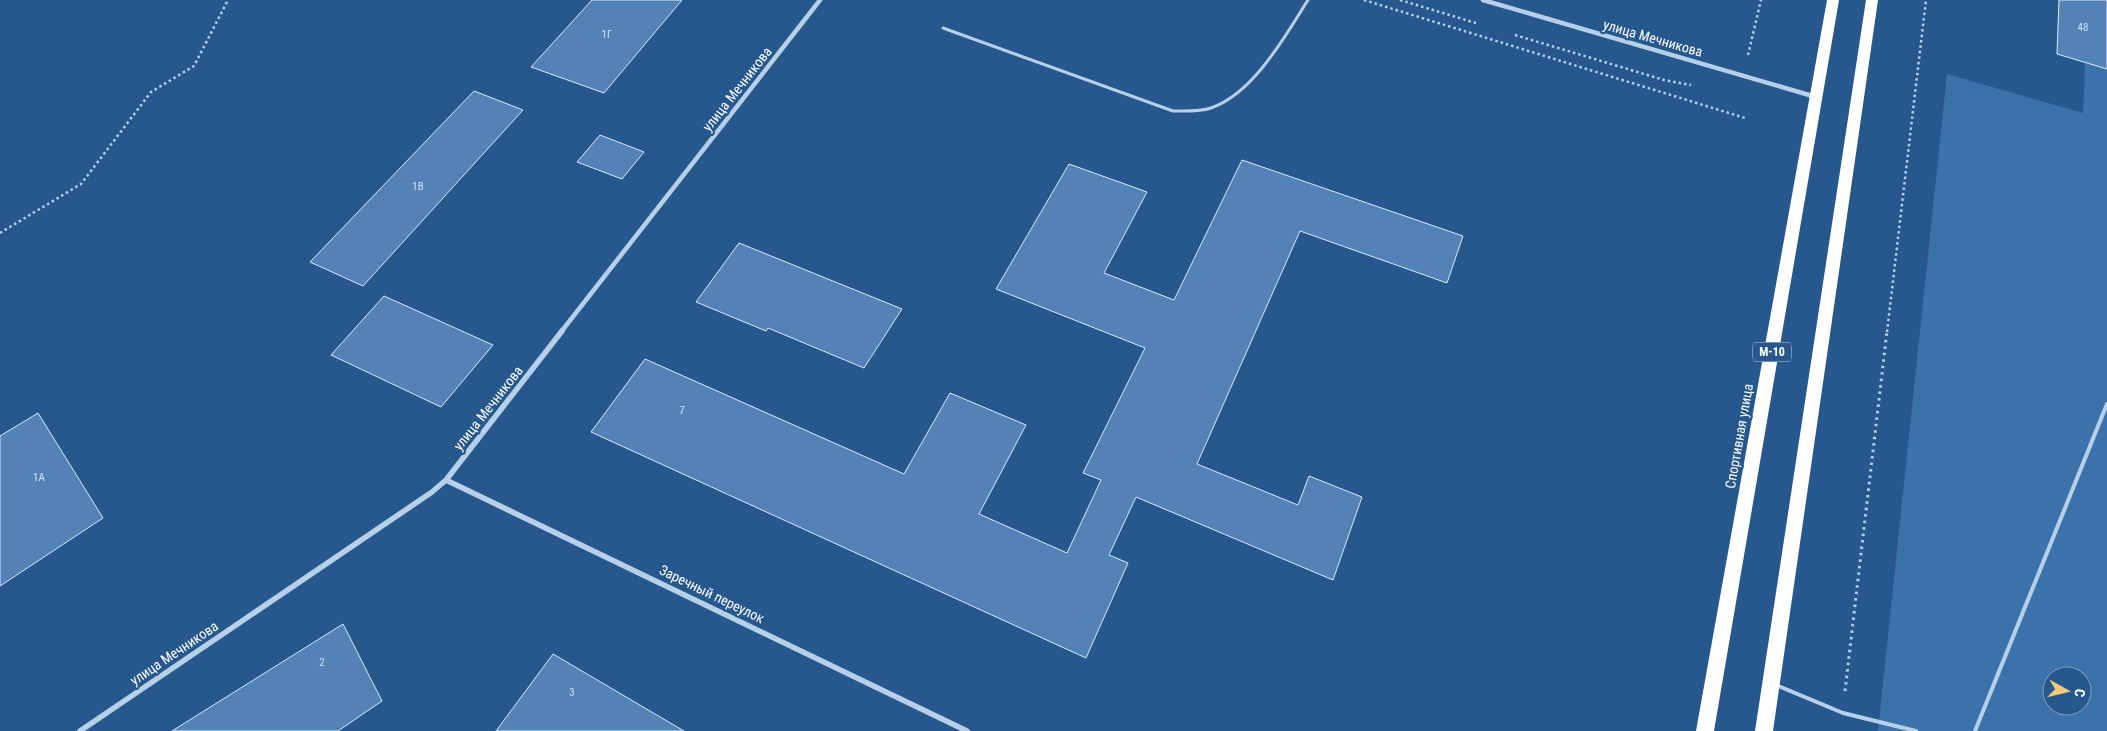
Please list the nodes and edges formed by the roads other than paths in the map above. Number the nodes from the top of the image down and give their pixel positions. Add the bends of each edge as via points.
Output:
1 (820, 0) edge
2 (1308, 0) edge
3 (1483, 0) edge
4 (1833, 0) edge
5 (1872, 0) edge
6 (943, 28) dead end
7 (1816, 97) junction
8 (2107, 404) edge
9 (446, 480) junction
10 (1772, 683) junction
11 (80, 731) edge
12 (967, 731) edge
13 (1705, 731) edge
14 (1764, 731) edge
15 (1916, 731) edge
16 (1975, 731) edge

1 - 9 street, улица Мечникова
2 - 6 lane via 1264,63 1238,92 1218,106 1194,112 1173,111
3 - 7 street, улица Мечникова
4 - 7 highway, Спортивная улица / М-10
5 - 10 highway
7 - 13 highway, Спортивная улица / М-10
8 - 16 lane
9 - 11 street, улица Мечникова
9 - 12 street, Заречный переулок
10 - 14 highway
10 - 15 lane via 1843,712

